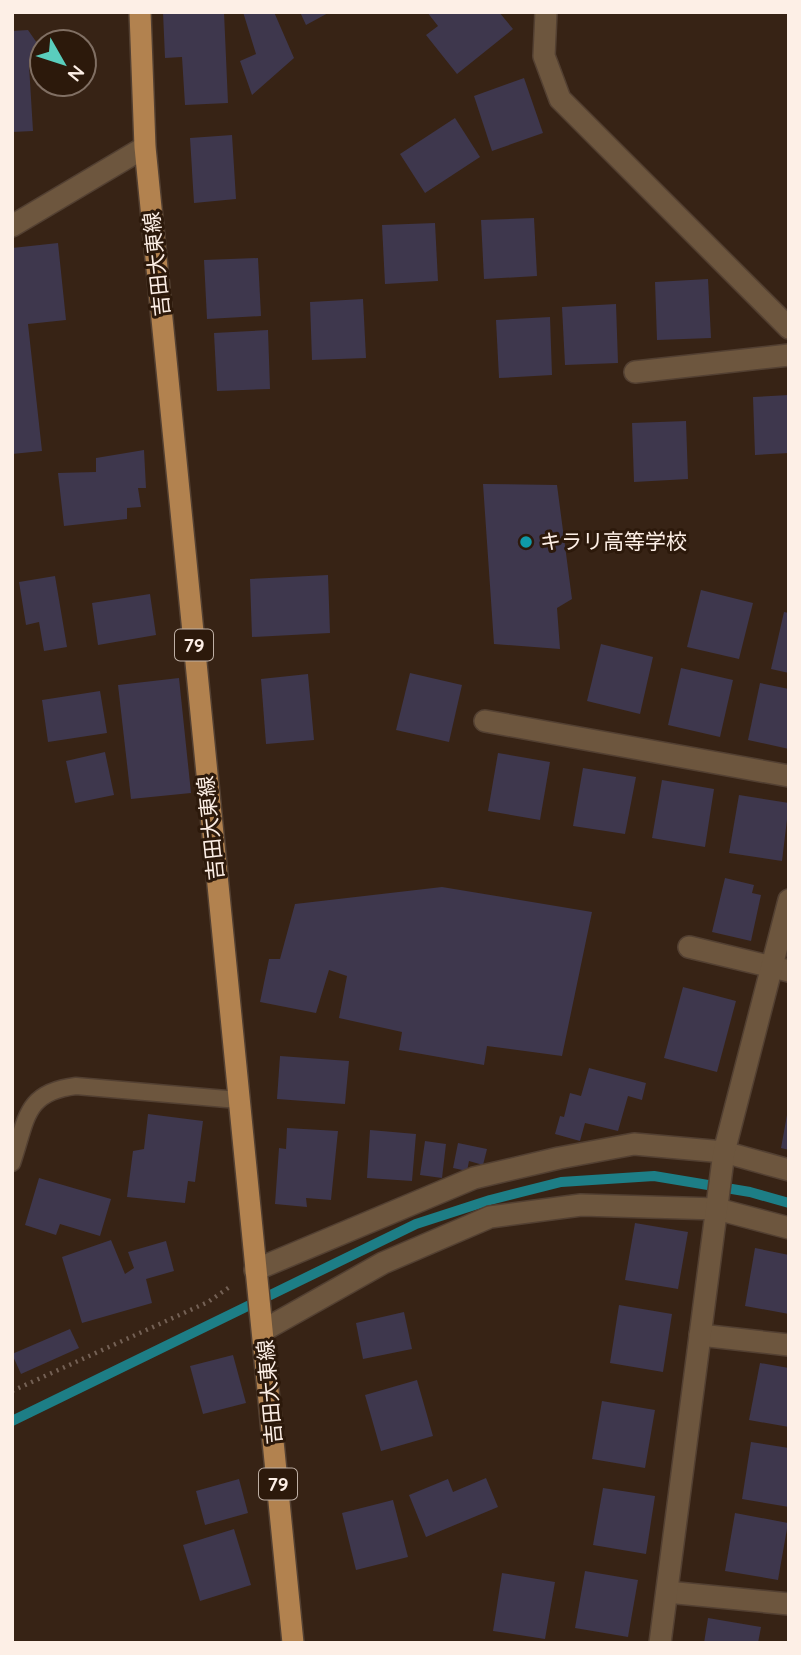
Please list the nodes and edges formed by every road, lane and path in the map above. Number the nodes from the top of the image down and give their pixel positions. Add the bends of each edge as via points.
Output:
1 (140, 12) edge
2 (545, 12) edge
3 (145, 147) junction
4 (12, 226) edge
5 (789, 328) edge
6 (789, 355) edge
7 (635, 372) dead end
8 (485, 721) dead end
9 (789, 776) edge
10 (789, 900) edge
11 (689, 947) dead end
12 (781, 969) edge
13 (238, 1100) junction
14 (723, 1157) junction
15 (12, 1163) edge
16 (789, 1170) edge
17 (717, 1207) junction
18 (789, 1228) edge
19 (255, 1274) junction
20 (264, 1328) junction
21 (700, 1335) junction
22 (789, 1345) edge
23 (12, 1391) edge
24 (667, 1592) junction
25 (789, 1604) edge
26 (293, 1643) edge
27 (660, 1643) edge

1 - 3 main road, 吉田大東線 / 79
2 - 5 street via 544,56 560,99
3 - 4 street
3 - 13 main road, 吉田大東線 / 79
6 - 7 street
8 - 9 street
10 - 12 street
11 - 12 street
12 - 14 street
13 - 15 lane via 76,1086 53,1089 34,1102
13 - 19 main road, 吉田大東線 / 79
14 - 16 street
14 - 17 street
14 - 19 street via 634,1144 474,1178
17 - 18 street
17 - 20 street via 582,1205 490,1217 383,1263
17 - 21 street
19 - 20 main road, 吉田大東線 / 79
19 - 23 path via 208,1301
20 - 26 main road, 吉田大東線 / 79
21 - 22 street
21 - 24 street
24 - 25 street
24 - 27 street

